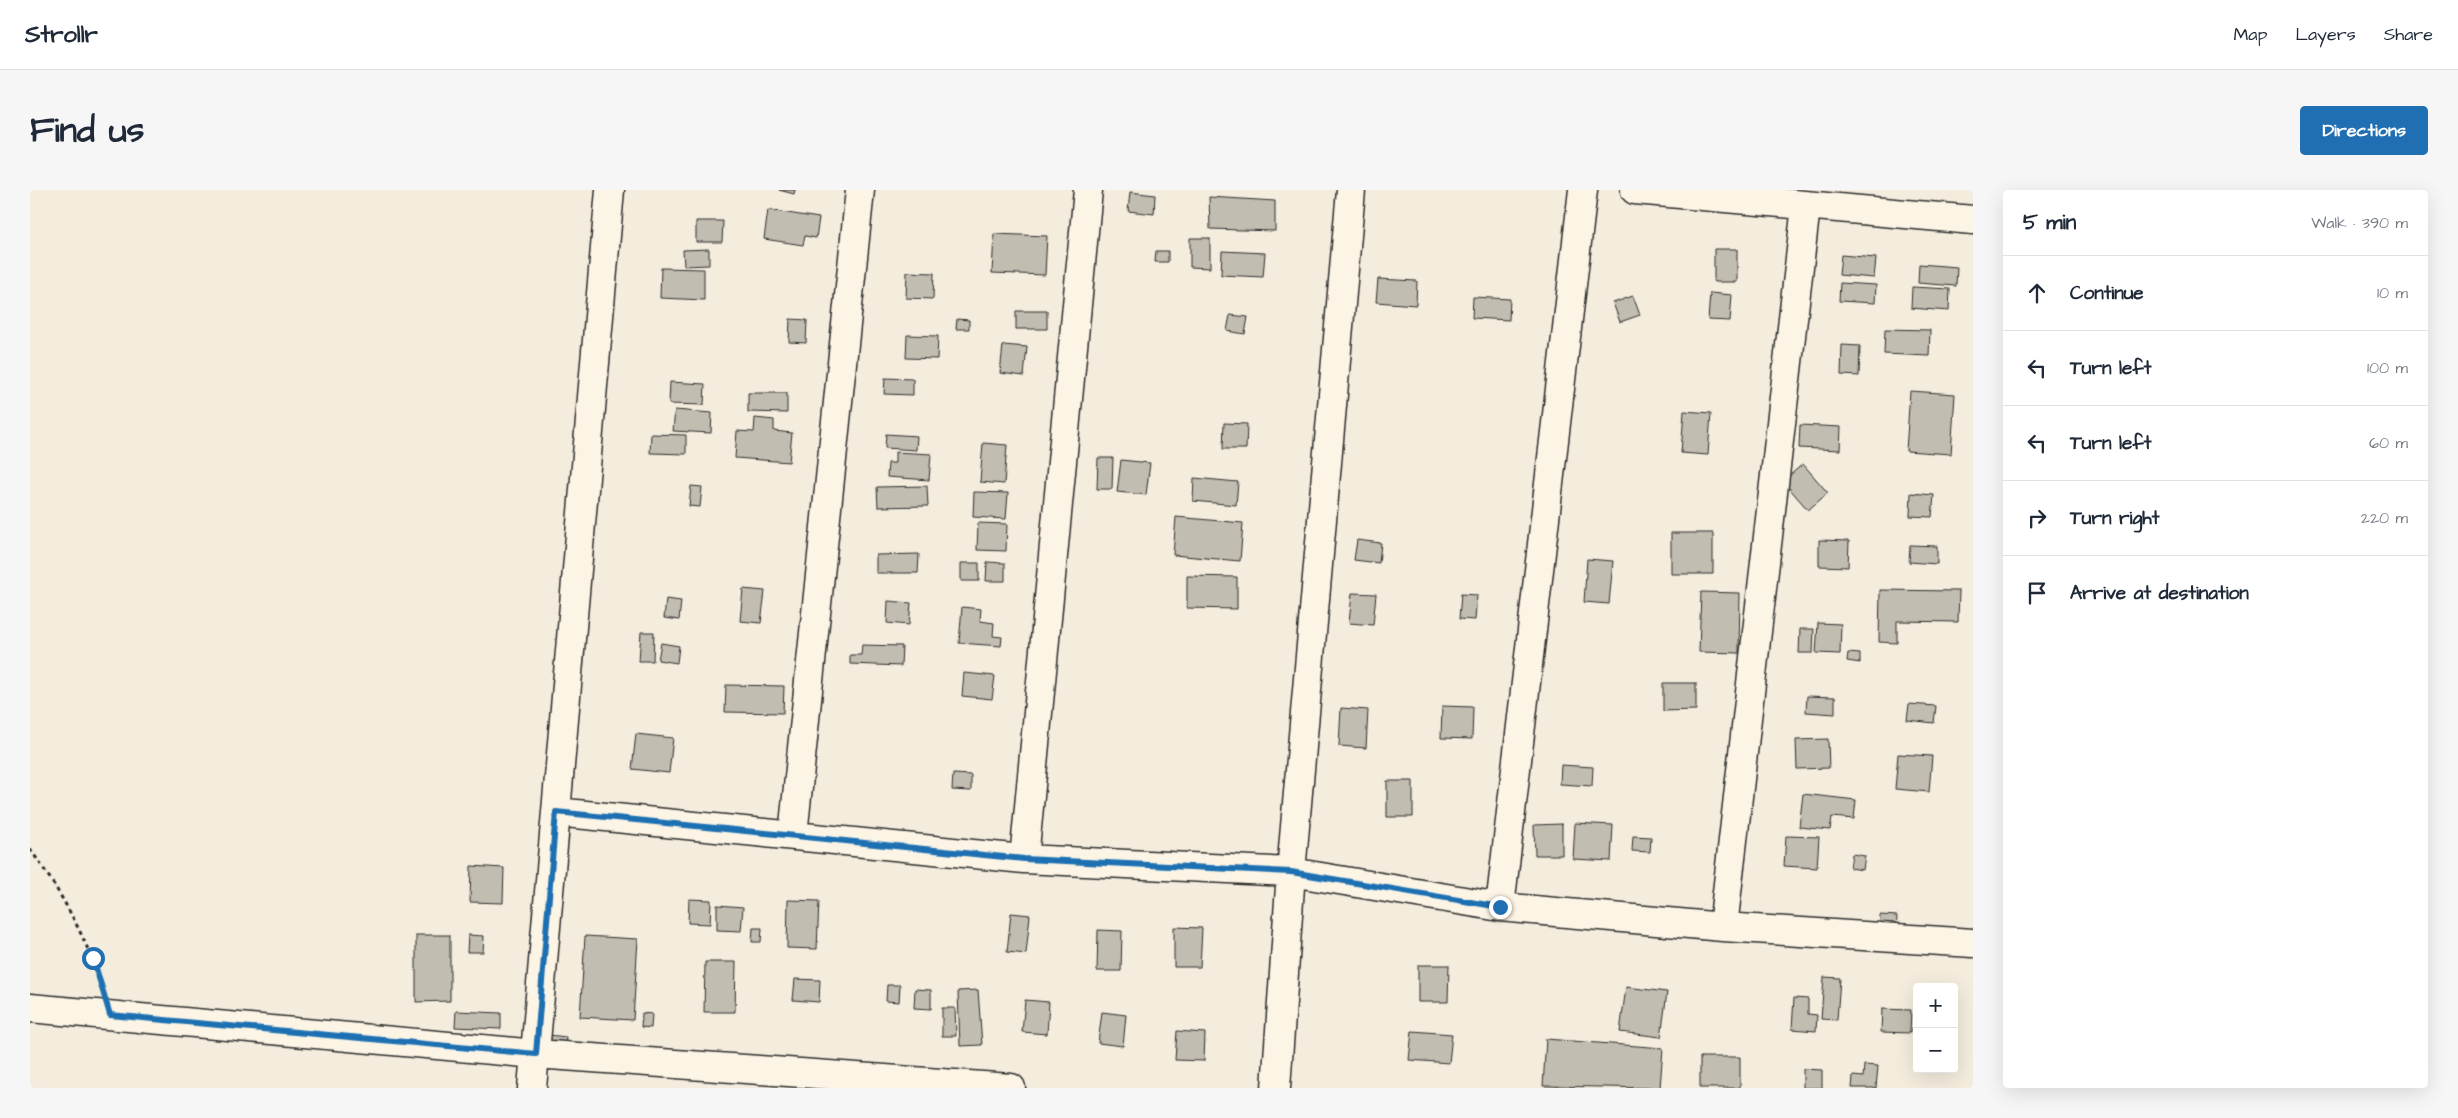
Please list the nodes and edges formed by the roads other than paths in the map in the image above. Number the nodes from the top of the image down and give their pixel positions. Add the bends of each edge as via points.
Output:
1 (610, 190) edge
2 (860, 190) edge
3 (1088, 190) edge
4 (1351, 190) edge
5 (1583, 190) edge
6 (1635, 190) edge
7 (1776, 196) edge
8 (1806, 206) junction
9 (1973, 220) edge
10 (556, 812) junction
11 (793, 835) junction
12 (1024, 859) junction
13 (1291, 872) junction
14 (1500, 907) junction
15 (1723, 927) junction
16 (1973, 943) edge
17 (30, 1008) edge
18 (536, 1054) junction
19 (532, 1088) edge
20 (1011, 1088) edge
21 (1276, 1088) edge

1 - 10 street
2 - 11 street
3 - 12 street
4 - 13 street
5 - 14 street
6 - 7 street
7 - 8 street
8 - 9 street
8 - 15 street
10 - 11 street
10 - 18 street
11 - 12 street
12 - 13 street
13 - 14 street
13 - 21 street
14 - 15 street
15 - 16 street
17 - 18 street
18 - 19 street
18 - 20 street

